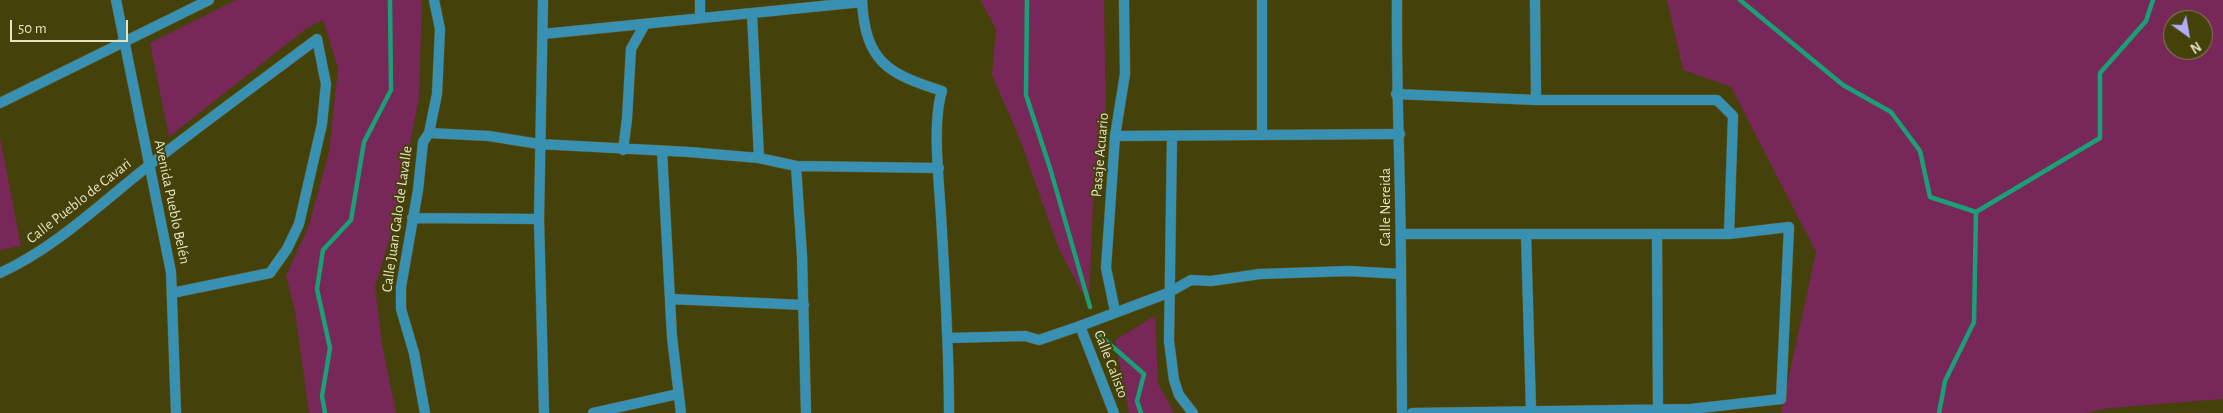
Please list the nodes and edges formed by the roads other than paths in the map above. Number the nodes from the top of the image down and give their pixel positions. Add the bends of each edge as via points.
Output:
1 (116, 0) edge
2 (209, 0) edge
3 (434, 0) edge
4 (543, 0) edge
5 (700, 0) edge
6 (1124, 0) edge
7 (1262, 0) edge
8 (1397, 0) edge
9 (1535, 0) edge
10 (862, 1) edge
11 (752, 13) junction
12 (700, 18) junction
13 (645, 24) junction
14 (543, 34) junction
15 (124, 42) junction
16 (1396, 94) junction
17 (1536, 100) junction
18 (0, 103) edge
19 (430, 133) junction
20 (1400, 134) junction
21 (1262, 135) junction
22 (1115, 136) junction
23 (1172, 136) junction
24 (539, 144) junction
25 (623, 150) junction
26 (662, 151) junction
27 (759, 158) junction
28 (149, 166) junction
29 (796, 166) junction
30 (939, 168) junction
31 (412, 218) junction
32 (538, 219) junction
33 (1401, 234) junction
34 (1526, 234) junction
35 (1657, 234) junction
36 (1729, 234) junction
37 (0, 273) edge
38 (1401, 274) junction
39 (1168, 292) junction
40 (172, 293) junction
41 (670, 299) junction
42 (804, 305) junction
43 (1116, 311) junction
44 (1080, 326) junction
45 (948, 338) junction
46 (678, 394) junction
47 (1658, 409) junction
48 (1531, 410) junction
49 (1691, 411) edge
50 (1551, 412) edge
51 (176, 413) edge
52 (425, 413) edge
53 (544, 413) edge
54 (593, 413) edge
55 (681, 413) edge
56 (806, 413) edge
57 (949, 413) edge
58 (1114, 413) edge
59 (1193, 413) edge
60 (1402, 413) edge
61 (1412, 413) edge

1 - 15 street, Avenida Pueblo Belén
2 - 15 street
3 - 19 street, Calle Juan Galo de Lavalle via 440,29 437,94
4 - 14 street
5 - 12 street
6 - 22 street, Pasaje Acuario via 1125,74
7 - 21 street
8 - 16 street, Calle Nereida
9 - 17 street
10 - 11 street
10 - 30 street via 871,46 880,59 904,78 942,91 938,103
11 - 12 street
11 - 27 street
12 - 13 street
13 - 14 street
13 - 25 street via 631,49
14 - 24 street
15 - 18 street
15 - 28 street, Avenida Pueblo Belén
16 - 17 street
16 - 20 street, Calle Nereida
17 - 36 street via 1717,100 1733,116
19 - 24 street via 489,136
19 - 31 street, Calle Juan Galo de Lavalle via 423,142
20 - 21 street
20 - 33 street, Calle Nereida
21 - 23 street
22 - 23 street
22 - 43 street, Pasaje Acuario via 1106,268
23 - 39 street
24 - 25 street
24 - 32 street
25 - 26 street
26 - 27 street
26 - 41 street
27 - 29 street
28 - 37 street, Calle Pueblo de Cavari via 46,248
28 - 40 street, Avenida Pueblo Belén via 171,272
28 - 40 street, Calle Pueblo de Cavari via 317,39 326,84 322,124 299,224 287,249 270,273
29 - 30 street
29 - 42 street
30 - 45 street
31 - 32 street
31 - 52 street, Calle Juan Galo de Lavalle via 401,287 401,309 414,352
32 - 53 street
33 - 34 street
33 - 38 street, Calle Nereida
34 - 35 street
34 - 48 street
35 - 36 street
35 - 47 street
36 - 49 street via 1789,227 1781,399
38 - 39 street via 1370,271 1260,274 1212,281 1191,280
38 - 60 street, Calle Nereida
39 - 43 street
39 - 59 street via 1174,380 1179,395
40 - 51 street, Avenida Pueblo Belén
41 - 42 street
41 - 46 street
42 - 56 street
43 - 44 street
44 - 45 street via 1039,340 1025,336
44 - 58 street, Calle Calisto
45 - 57 street
46 - 54 street
46 - 55 street
47 - 49 street
47 - 50 street
48 - 50 street
48 - 61 street

